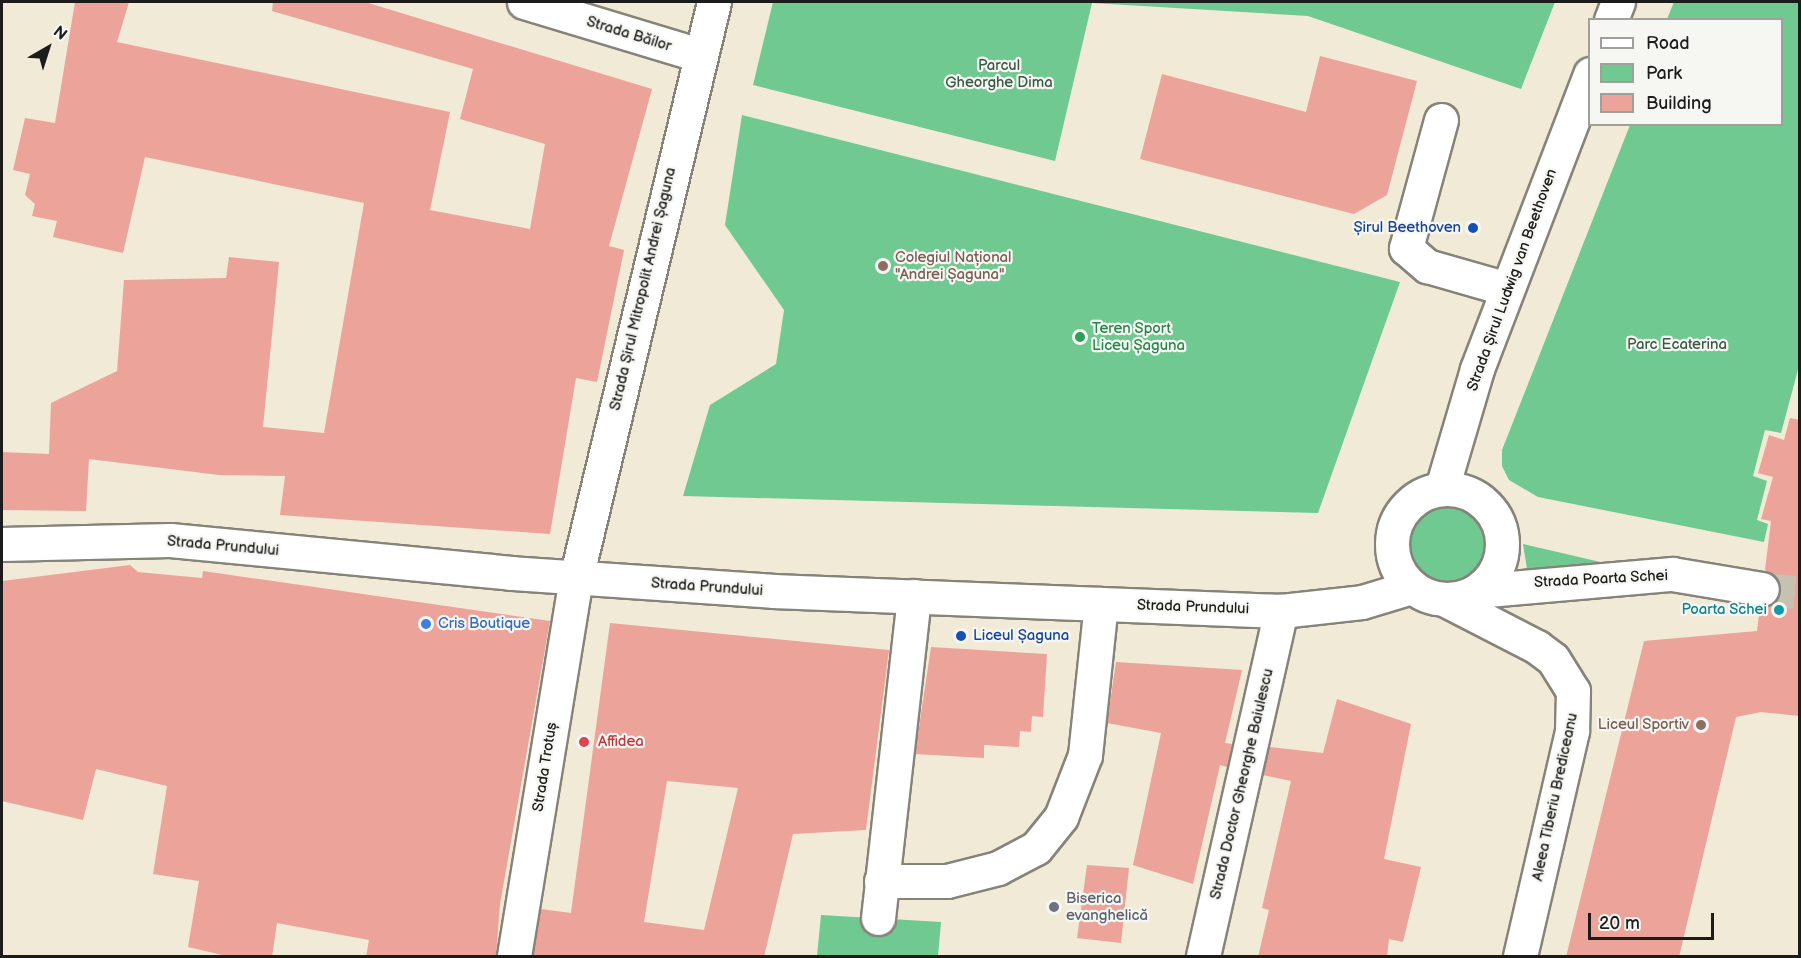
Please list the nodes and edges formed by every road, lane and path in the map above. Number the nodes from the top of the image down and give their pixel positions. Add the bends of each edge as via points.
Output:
1 (524, 2) edge
2 (714, 2) edge
3 (1618, 2) edge
4 (1612, 18) edge
5 (700, 55) junction
6 (1588, 79) edge
7 (1440, 120) dead end
8 (1507, 289) junction
9 (1443, 488) junction
10 (2, 544) edge
11 (576, 578) junction
12 (1412, 587) junction
13 (1762, 589) tunnel mouth
14 (1476, 591) junction
15 (914, 596) junction
16 (1444, 599) junction
17 (1101, 604) junction
18 (1281, 611) junction
19 (881, 881) junction
20 (878, 918) dead end
21 (514, 957) edge
22 (1203, 957) edge
23 (1520, 957) edge

1 - 5 street, Strada Băilor
2 - 5 street, Strada Șirul Mitropolit Andrei Șaguna
3 - 4 street
5 - 11 street, Strada Șirul Mitropolit Andrei Șaguna
6 - 8 street, Strada Șirul Ludwig van Beethoven
7 - 8 street via 1406,248 1427,266
8 - 9 street, Strada Șirul Ludwig van Beethoven
9 - 12 street via 1408,503 1391,537 1395,564
9 - 14 street via 1479,498 1501,530 1498,566
10 - 11 street, Strada Prundului via 170,540
11 - 15 street, Strada Prundului
11 - 21 street, Strada Trotuș
12 - 16 street
12 - 18 street, Strada Prundului via 1362,602
13 - 14 street, Strada Poarta Schei via 1672,574
14 - 16 street
15 - 17 street, Strada Prundului
15 - 19 street
16 - 23 street, Aleea Tiberiu Brediceanu via 1529,641 1553,659 1573,691 1572,731
17 - 18 street, Strada Prundului
17 - 19 street via 1084,755 1061,817 1036,848 998,868 947,881
18 - 22 street, Strada Doctor Gheorghe Baiulescu
19 - 20 street

